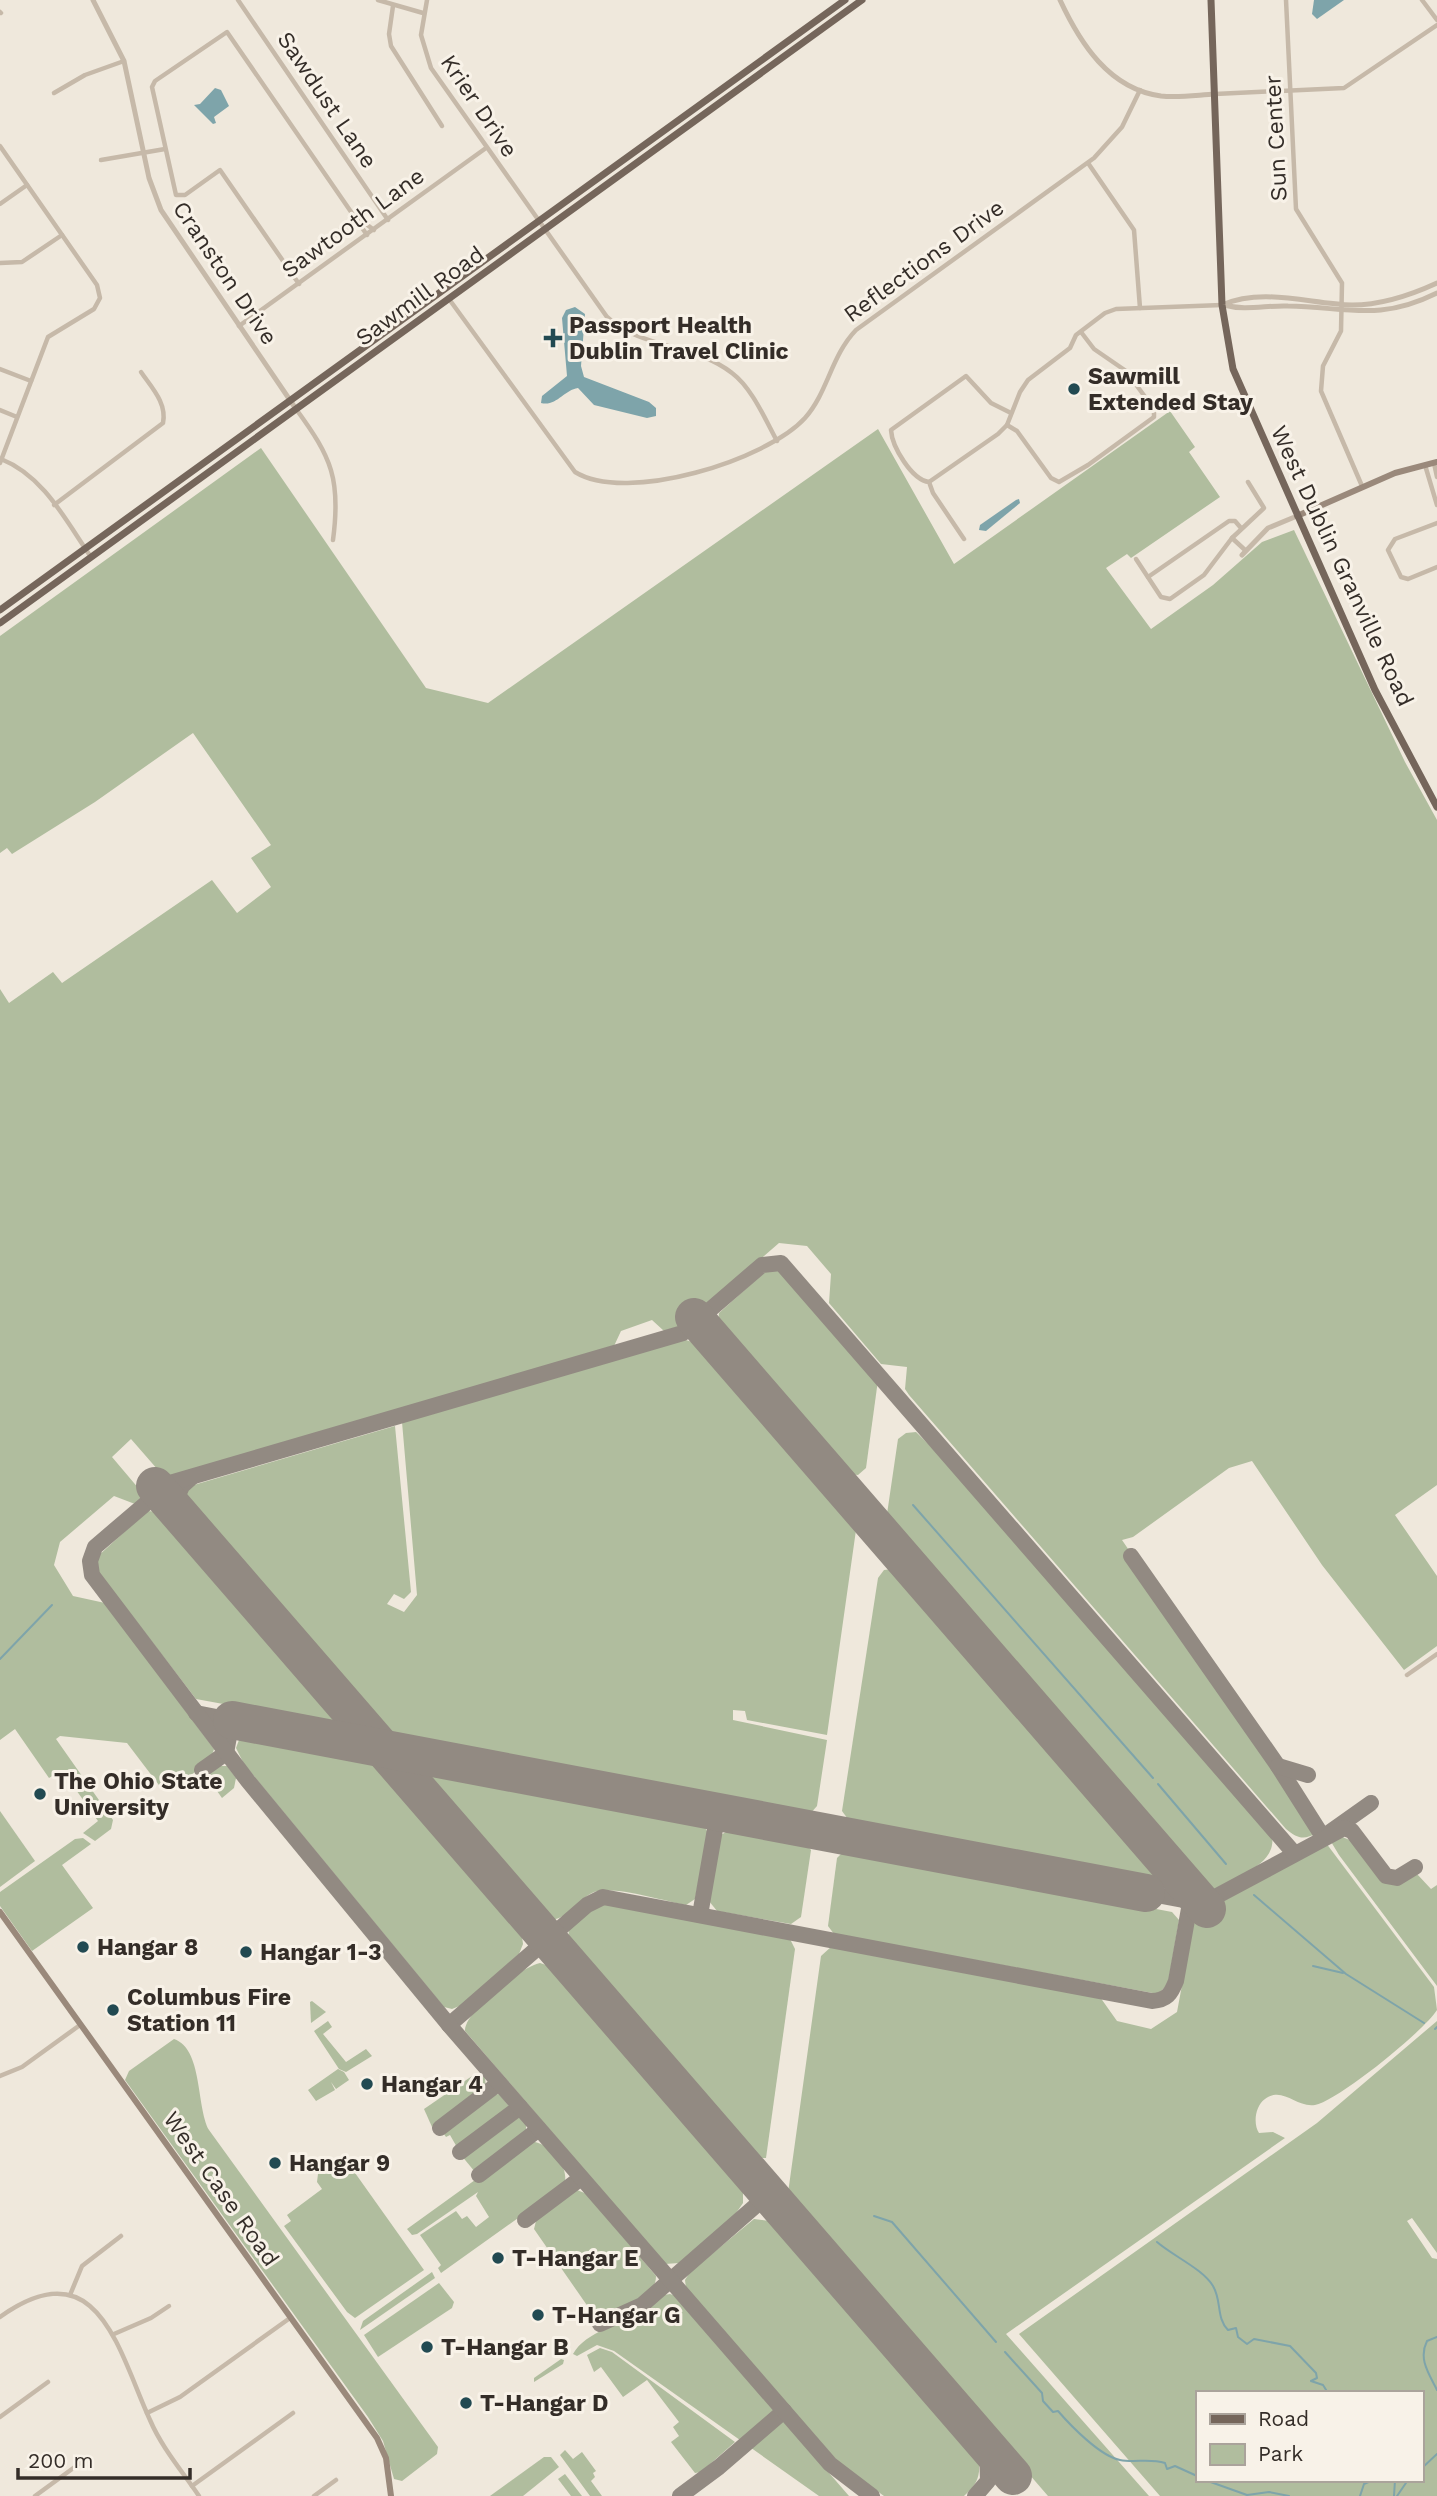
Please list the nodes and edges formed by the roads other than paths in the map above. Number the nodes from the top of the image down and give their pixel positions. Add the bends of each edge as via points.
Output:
1 (93, 0) edge
2 (238, 0) edge
3 (377, 0) edge
4 (427, 0) edge
5 (845, 0) edge
6 (862, 0) edge
7 (1060, 0) edge
8 (1211, 0) edge
9 (1286, 0) edge
10 (1422, 0) edge
11 (393, 6) junction
12 (423, 13) junction
13 (1437, 22) edge
14 (124, 61) junction
15 (1140, 90) junction
16 (1290, 92) junction
17 (54, 93) dead end
18 (1215, 94) junction
19 (442, 126) dead end
20 (0, 146) edge
21 (486, 148) junction
22 (165, 149) junction
23 (143, 152) junction
24 (101, 160) dead end
25 (1088, 163) junction
26 (27, 185) junction
27 (0, 204) edge
28 (357, 218) junction
29 (388, 220) junction
30 (538, 222) junction
31 (374, 230) junction
32 (544, 230) junction
33 (61, 234) junction
34 (367, 235) junction
35 (0, 263) edge
36 (288, 268) junction
37 (1437, 283) edge
38 (299, 284) junction
39 (1437, 293) edge
40 (449, 299) junction
41 (1343, 304) junction
42 (1222, 305) junction
43 (1140, 308) junction
44 (1342, 312) junction
45 (239, 326) junction
46 (1081, 332) junction
47 (0, 369) edge
48 (141, 372) dead end
49 (31, 381) junction
50 (290, 400) junction
51 (296, 409) junction
52 (0, 410) edge
53 (1012, 412) junction
54 (18, 416) junction
55 (1007, 425) junction
56 (777, 441) junction
57 (0, 461) edge
58 (1435, 462) edge
59 (1425, 465) junction
60 (1437, 477) edge
61 (929, 482) junction
62 (1248, 482) dead end
63 (1362, 486) junction
64 (54, 505) junction
65 (1437, 505) edge
66 (1297, 516) junction
67 (1437, 523) edge
68 (1241, 528) junction
69 (1232, 538) junction
70 (964, 539) dead end
71 (333, 540) dead end
72 (85, 549) junction
73 (1243, 552) joint
74 (91, 557) junction
75 (1136, 559) dead end
76 (1437, 567) edge
77 (1148, 577) junction
78 (0, 610) edge
79 (0, 623) edge
80 (1437, 807) edge
81 (1437, 1654) edge
82 (1408, 1675) dead end
83 (0, 1913) edge
84 (80, 2025) junction
85 (0, 2076) edge
86 (121, 2236) dead end
87 (71, 2295) junction
88 (169, 2306) dead end
89 (0, 2317) edge
90 (290, 2318) junction
91 (114, 2334) junction
92 (48, 2382) dead end
93 (147, 2413) junction
94 (293, 2413) dead end
95 (0, 2417) edge
96 (83, 2461) dead end
97 (336, 2480) dead end
98 (192, 2486) junction
99 (35, 2496) edge
100 (199, 2496) edge
101 (314, 2496) edge
102 (391, 2496) edge

1 - 14 street, Cranston Drive
2 - 29 street, Sawdust Lane
3 - 11 street
4 - 12 street, Krier Drive
5 - 30 main road, Sawmill Road
6 - 32 main road, Sawmill Road
7 - 15 street via 1096,60
8 - 18 main road, West Dublin Granville Road
9 - 16 street, Sun Center
10 - 13 street
11 - 12 street
11 - 19 street via 388,34 391,46
12 - 21 street, Krier Drive via 422,40 429,64
13 - 16 street via 1351,85
14 - 17 street
14 - 23 street, Cranston Drive
15 - 18 street via 1163,96
15 - 25 street, Reflections Drive via 1117,134
16 - 18 street
16 - 41 street, Sun Center via 1296,209 1339,276
18 - 42 main road, West Dublin Granville Road
20 - 26 street
21 - 29 street, Sawtooth Lane
21 - 30 street, Krier Drive
22 - 23 street
22 - 28 street via 153,84 227,32
22 - 36 street via 176,195 185,195 220,170
23 - 24 street
23 - 45 street, Cranston Drive via 164,216
25 - 43 street via 1134,230
25 - 56 street, Reflections Drive via 864,323 838,352 810,412
26 - 27 street
26 - 33 street
28 - 31 street
28 - 34 street
28 - 36 street
29 - 31 street, Sawtooth Lane
30 - 32 street, Krier Drive
30 - 50 main road, Sawmill Road
31 - 34 street, Sawtooth Lane
32 - 40 main road, Sawmill Road
32 - 56 street, Krier Drive via 607,317 632,333 730,371 746,388
33 - 35 street via 22,262
33 - 49 street via 97,285 100,298 94,309 50,335
34 - 38 street, Sawtooth Lane
36 - 38 street
37 - 41 street via 1390,300
38 - 45 street, Sawtooth Lane
39 - 44 street via 1384,311
40 - 51 main road, Sawmill Road
40 - 56 street, Reflections Drive via 571,468 582,476 655,483
41 - 42 street via 1267,298 1235,299
41 - 44 street
42 - 43 street
42 - 44 street
42 - 66 main road, West Dublin Granville Road via 1236,379
43 - 46 street via 1109,311
44 - 63 street via 1339,337 1321,371 1321,391
45 - 50 street, Cranston Drive
46 - 53 street via 1066,352 1025,384
46 - 55 street via 1094,349 1126,371 1154,409 1154,417 1088,465 1054,481 1017,431
47 - 49 street
48 - 64 street via 162,402 163,423
49 - 54 street
50 - 51 street
50 - 72 main road, Sawmill Road
51 - 71 street via 321,443 334,471 338,498
51 - 74 main road, Sawmill Road
52 - 54 street
53 - 55 street
53 - 61 street via 991,403 970,377 962,376 892,426 892,439 915,475
54 - 57 street
55 - 61 street
57 - 64 street via 35,480
58 - 59 main road
58 - 60 street
59 - 63 main road
59 - 65 street
61 - 70 street
62 - 68 street via 1264,508
63 - 66 main road
64 - 72 street
66 - 73 street via 1268,528
66 - 80 main road, West Dublin Granville Road via 1375,690
67 - 76 street via 1395,540 1388,550 1396,572 1408,579
68 - 69 street
68 - 77 street via 1228,521
69 - 73 street
69 - 77 street via 1204,575 1170,599 1161,597
72 - 74 street
72 - 78 main road, Sawmill Road
74 - 79 main road, Sawmill Road
75 - 77 street
81 - 82 street
83 - 84 main road, West Case Road
84 - 85 street via 22,2067
84 - 90 main road, West Case Road
86 - 87 street via 82,2266
87 - 89 street via 33,2297
87 - 91 street via 94,2308
88 - 91 street
90 - 93 street via 180,2397
90 - 102 main road, West Case Road via 377,2438 386,2458
91 - 93 street
92 - 95 street
93 - 98 street
94 - 98 street
96 - 99 street
97 - 101 street
98 - 100 street

